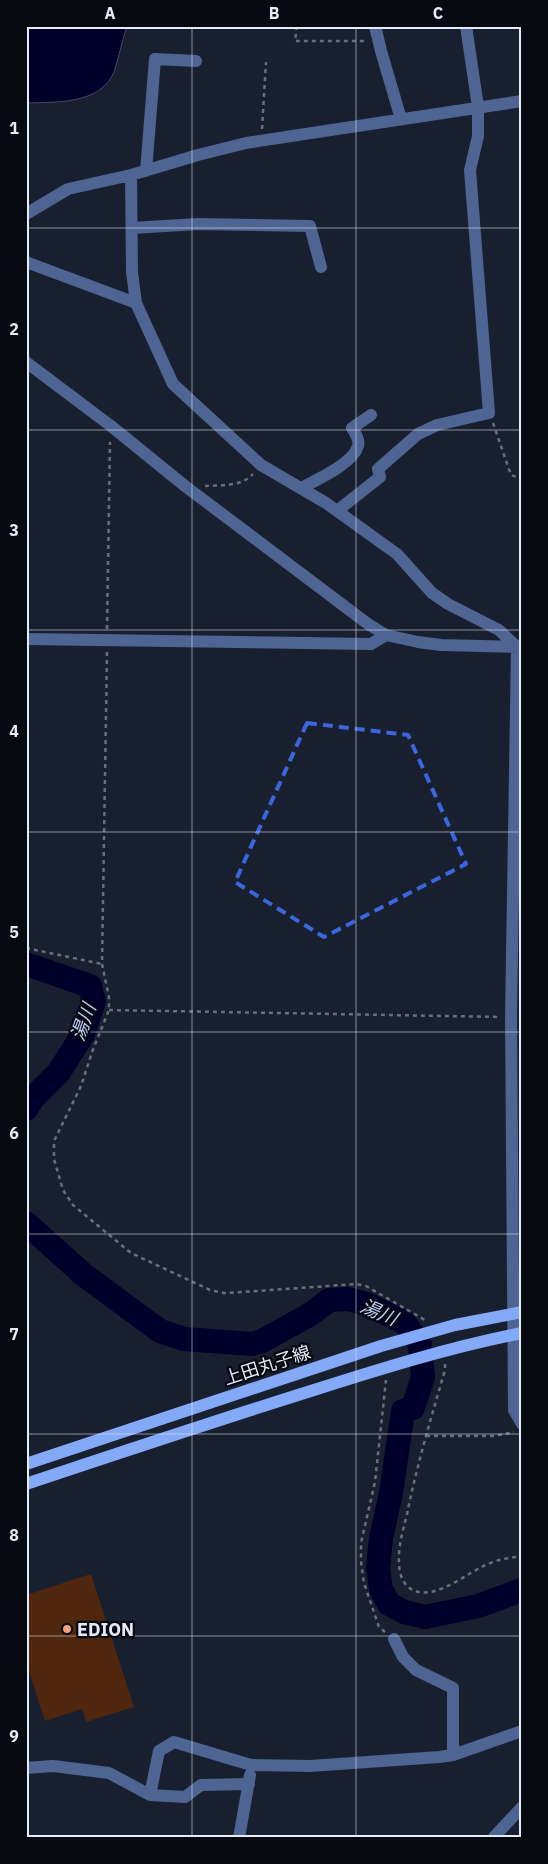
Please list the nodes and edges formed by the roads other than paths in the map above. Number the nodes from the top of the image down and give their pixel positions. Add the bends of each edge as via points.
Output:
1 (375, 26) edge
2 (466, 26) edge
3 (196, 61) dead end
4 (522, 101) edge
5 (478, 107) junction
6 (401, 119) junction
7 (146, 170) junction
8 (131, 175) junction
9 (26, 214) edge
10 (132, 228) junction
11 (26, 262) edge
12 (321, 267) dead end
13 (136, 303) junction
14 (26, 362) edge
15 (372, 415) dead end
16 (300, 488) junction
17 (337, 511) junction
18 (386, 635) junction
19 (26, 639) edge
20 (519, 647) edge
21 (516, 1017) edge
22 (518, 1312) edge
23 (518, 1334) edge
24 (522, 1424) edge
25 (26, 1464) edge
26 (26, 1484) edge
27 (394, 1639) road end
28 (522, 1731) edge
29 (453, 1755) junction
30 (251, 1765) junction
31 (26, 1768) edge
32 (249, 1784) junction
33 (150, 1795) junction
34 (522, 1807) edge
35 (494, 1837) edge
36 (239, 1838) edge

1 - 6 street
2 - 5 street
3 - 7 street via 155,59
4 - 5 street
5 - 6 street
5 - 17 street via 478,136 470,170 489,412 437,424 418,434 378,469 380,476
6 - 7 street via 262,141
7 - 8 street
8 - 9 street via 68,190
8 - 10 street
10 - 12 street via 198,224 310,226
10 - 13 street
11 - 13 street
13 - 16 street via 173,384 261,465
14 - 18 street via 185,486
15 - 16 street via 352,428 358,438 354,453 341,466
16 - 17 street
17 - 20 street via 398,554 432,593 498,630
18 - 19 street via 371,644
18 - 20 street via 441,645
20 - 21 street
21 - 22 street
22 - 23 street
22 - 25 main road, 上田丸子線 via 381,1346
23 - 24 street via 514,1410
23 - 26 main road, 上田丸子線 via 386,1367
27 - 29 street via 402,1657 416,1670 453,1688
28 - 29 street
29 - 30 street via 310,1766
30 - 32 street
30 - 33 street via 174,1742 159,1751
31 - 33 street via 53,1766 109,1773
32 - 33 street via 201,1785 185,1797
32 - 36 street
34 - 35 street

